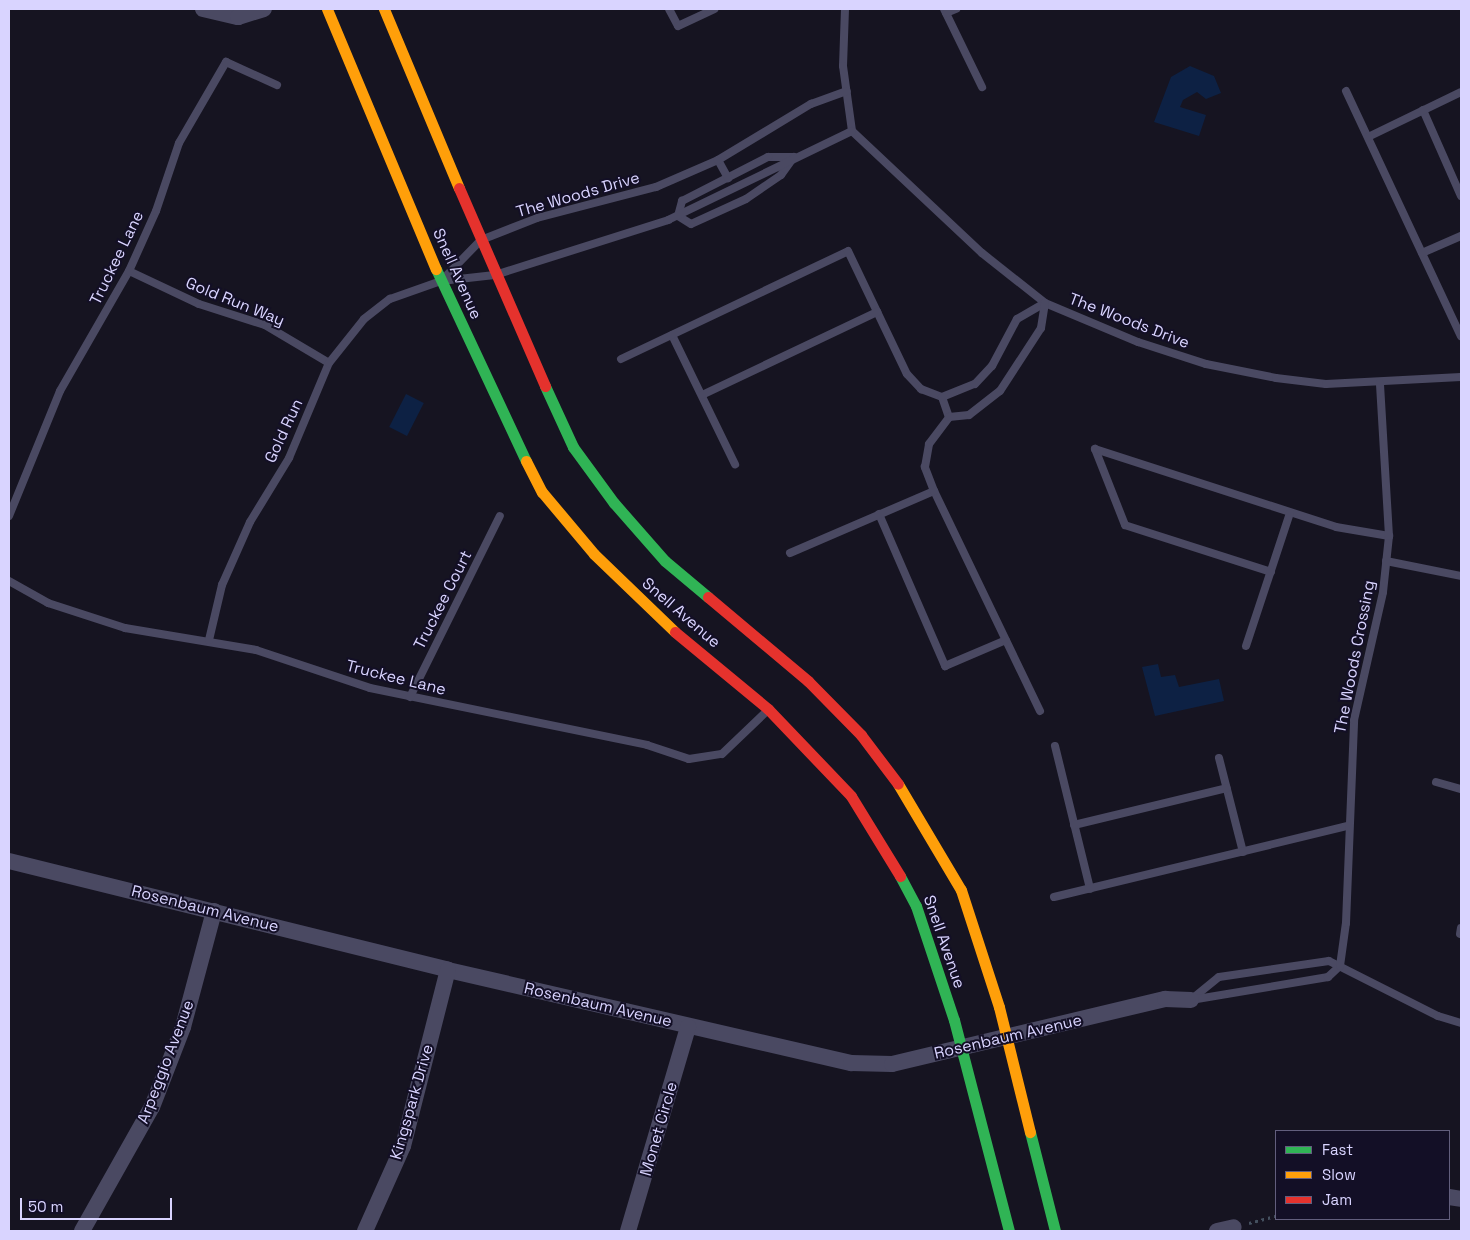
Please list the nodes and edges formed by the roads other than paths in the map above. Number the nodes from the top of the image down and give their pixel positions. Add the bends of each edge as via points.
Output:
1 (203, 9) edge
2 (264, 9) edge
3 (327, 9) edge
4 (384, 9) edge
5 (669, 9) edge
6 (714, 9) edge
7 (845, 9) edge
8 (956, 9) edge
9 (945, 11) edge
10 (277, 85) dead end
11 (982, 87) dead end
12 (847, 91) junction
13 (1346, 91) dead end
14 (1461, 92) edge
15 (1423, 110) junction
16 (852, 130) junction
17 (1368, 137) junction
18 (794, 157) junction
19 (718, 160) junction
20 (728, 178) junction
21 (1461, 196) edge
22 (678, 216) junction
23 (1461, 236) edge
24 (481, 240) junction
25 (1422, 253) junction
26 (129, 271) junction
27 (495, 275) junction
28 (441, 281) junction
29 (1046, 304) junction
30 (878, 312) junction
31 (672, 334) junction
32 (1461, 336) edge
33 (621, 359) dead end
34 (329, 363) junction
35 (1461, 377) edge
36 (1380, 383) junction
37 (702, 395) junction
38 (942, 397) junction
39 (950, 417) junction
40 (735, 464) dead end
41 (934, 491) junction
42 (1290, 513) junction
43 (880, 514) junction
44 (9, 516) edge
45 (500, 516) dead end
46 (1389, 536) junction
47 (790, 553) dead end
48 (1386, 561) junction
49 (1271, 572) junction
50 (1461, 576) edge
51 (9, 580) edge
52 (209, 640) junction
53 (1006, 640) junction
54 (1246, 646) dead end
55 (410, 697) junction
56 (768, 709) junction
57 (1040, 710) dead end
58 (1055, 746) dead end
59 (1219, 758) dead end
60 (1436, 782) dead end
61 (1227, 788) junction
62 (1461, 789) edge
63 (1074, 825) junction
64 (1348, 826) junction
65 (1243, 852) junction
66 (9, 862) edge
67 (1090, 889) junction
68 (1054, 897) dead end
69 (214, 911) junction
70 (1340, 966) junction
71 (1272, 968) junction
72 (448, 970) junction
73 (1276, 985) junction
74 (1191, 1000) junction
75 (1461, 1022) edge
76 (688, 1027) junction
77 (1007, 1038) junction
78 (962, 1048) junction
79 (1234, 1227) road end
80 (82, 1231) edge
81 (365, 1231) edge
82 (628, 1231) edge
83 (1009, 1231) edge
84 (1055, 1231) edge
85 (1217, 1231) edge

1 - 2 street via 238,17
3 - 28 main road, Snell Avenue
4 - 24 main road, Snell Avenue
5 - 6 lane via 678,26
7 - 12 lane via 843,66
8 - 9 lane
9 - 11 lane
10 - 26 lane, Truckee Lane via 226,62 179,143 156,211
12 - 16 lane
12 - 19 lane, The Woods Drive via 811,104
13 - 17 lane
14 - 15 lane
15 - 17 lane
15 - 21 lane
16 - 18 lane
16 - 29 lane, The Woods Drive via 982,253
17 - 25 lane
18 - 20 lane via 768,157
18 - 22 lane
18 - 22 lane via 781,175 746,199 691,224
19 - 20 lane
19 - 24 lane, The Woods Drive via 656,187 537,218
20 - 22 lane via 682,201
22 - 27 lane
23 - 25 lane
24 - 27 main road, Snell Avenue
24 - 28 lane, The Woods Drive
25 - 32 lane
26 - 34 lane, Gold Run Way via 199,304 266,325
26 - 44 lane, Truckee Lane via 60,391
27 - 28 lane
27 - 77 main road, Snell Avenue via 573,446 614,504 665,561 808,681 861,735 907,795 962,890
28 - 34 lane, Gold Run via 384,304 364,319
28 - 56 main road, Snell Avenue via 506,423 542,492 594,554 652,612
29 - 36 lane, The Woods Drive via 1138,342 1206,364 1326,384
29 - 38 lane via 1016,319 992,366 975,384
29 - 39 lane via 1041,328 1000,391 969,415
30 - 31 lane via 848,251
30 - 37 lane
30 - 38 lane via 907,374 921,388
31 - 33 lane
31 - 37 lane
34 - 52 lane, Gold Run via 289,458 250,522 222,585
35 - 36 lane, The Woods Drive
36 - 46 lane, The Woods Crossing
37 - 40 lane
38 - 39 lane
39 - 41 lane via 929,444 925,467
41 - 43 lane
41 - 53 lane
42 - 46 lane via 1336,527
42 - 49 lane
42 - 49 lane via 1095,449 1125,525
43 - 47 lane
43 - 53 lane via 945,666
45 - 55 lane, Truckee Court
46 - 48 lane, The Woods Crossing
48 - 50 lane
48 - 64 lane, The Woods Crossing via 1383,592 1354,720
49 - 54 lane
51 - 52 lane, Truckee Lane via 48,603 125,628
52 - 55 lane, Truckee Lane via 256,650 370,688
53 - 57 lane
55 - 56 lane, Truckee Lane via 647,745 689,759 722,754
56 - 78 main road, Snell Avenue via 851,796 905,884 916,906
58 - 63 lane
59 - 61 lane
60 - 62 lane
61 - 63 lane
61 - 65 lane
63 - 67 lane
64 - 65 lane
64 - 70 lane, The Woods Crossing via 1346,924
65 - 67 lane
66 - 69 street, Rosenbaum Avenue
67 - 68 lane
69 - 72 street, Rosenbaum Avenue
69 - 80 street, Arpeggio Avenue via 183,1027 152,1107
70 - 71 lane via 1329,961
70 - 73 lane via 1328,977
70 - 75 lane via 1438,1016
71 - 73 lane
71 - 74 lane via 1219,978
72 - 76 street, Rosenbaum Avenue
72 - 81 street, Kingspark Drive via 403,1146
73 - 74 lane
74 - 77 street, Rosenbaum Avenue via 1165,999
76 - 78 street, Rosenbaum Avenue via 851,1063 892,1064
76 - 82 street, Monet Circle
77 - 78 street, Rosenbaum Avenue
77 - 84 main road, Snell Avenue
78 - 83 main road, Snell Avenue
79 - 85 street

